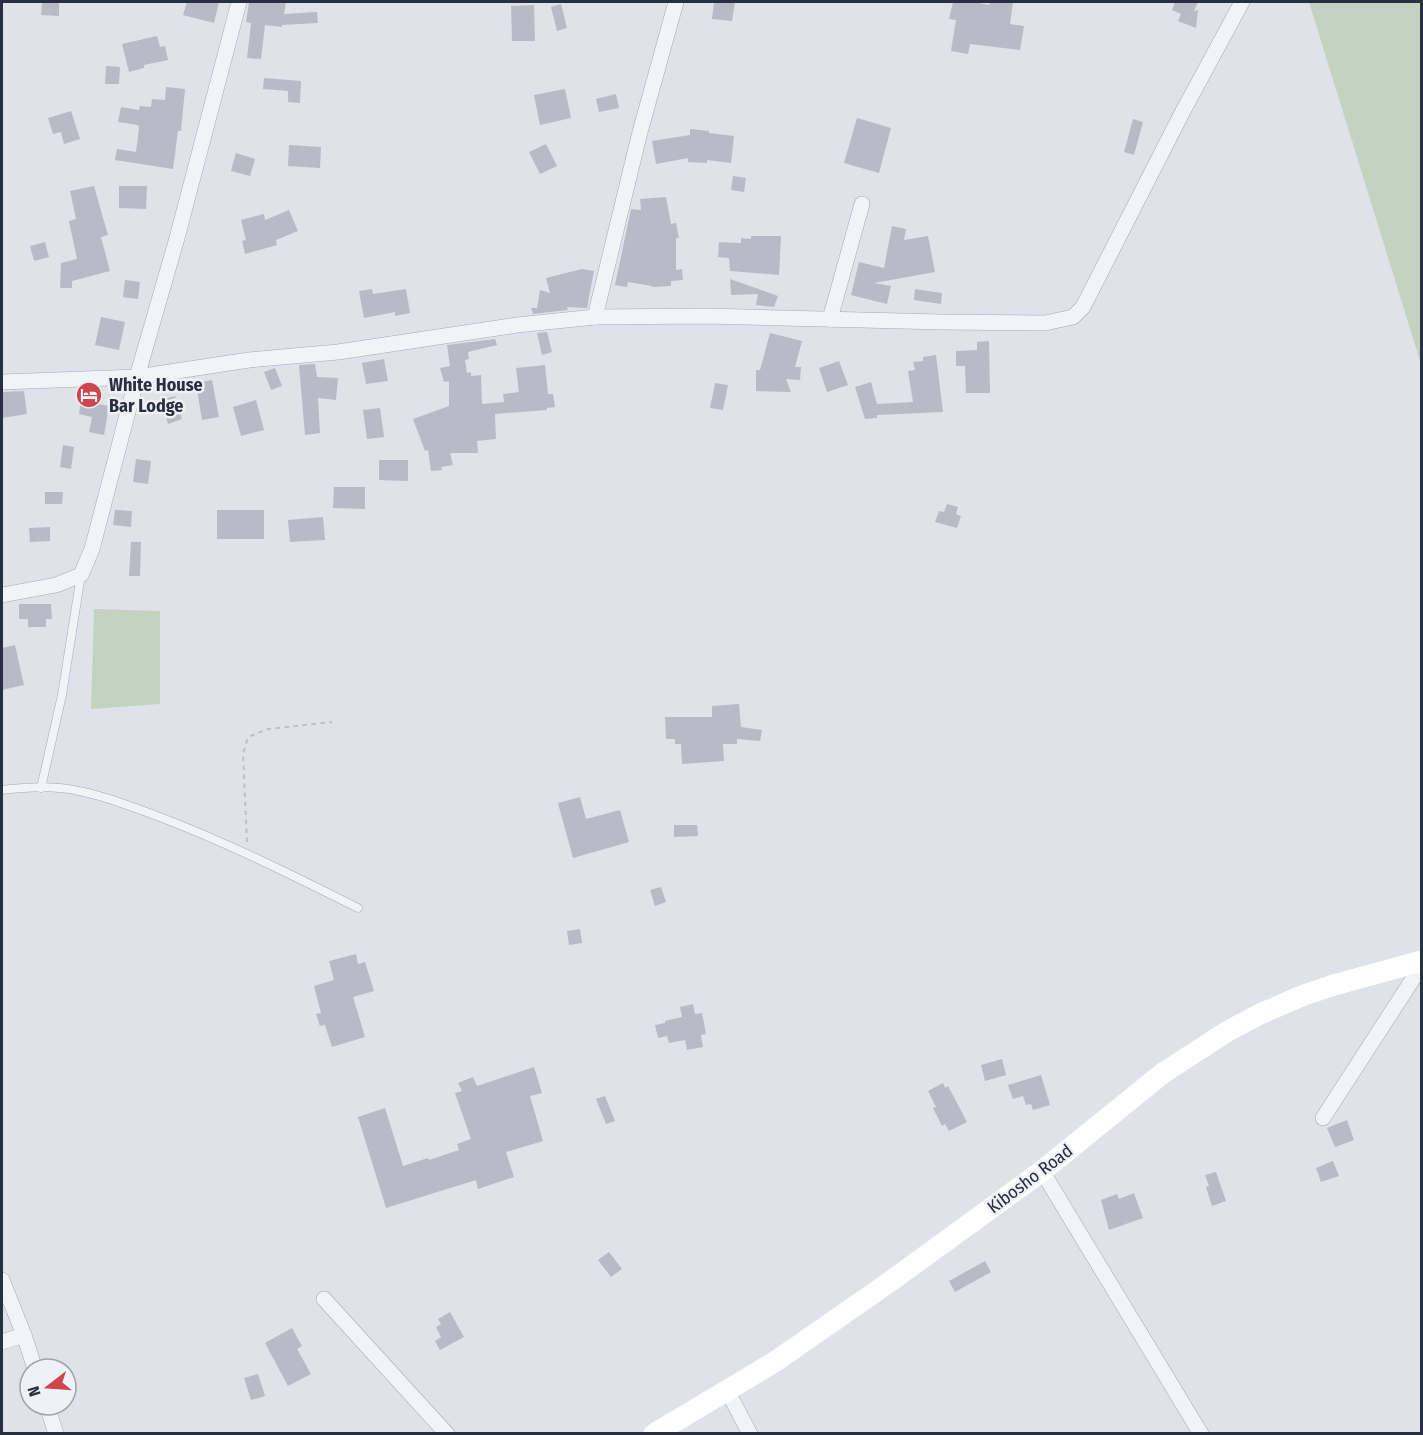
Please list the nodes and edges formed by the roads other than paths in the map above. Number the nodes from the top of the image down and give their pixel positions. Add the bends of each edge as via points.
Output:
1 (239, 2) edge
2 (676, 2) edge
3 (1242, 2) edge
4 (862, 204) dead end
5 (595, 317) junction
6 (830, 319) junction
7 (137, 377) junction
8 (2, 382) edge
9 (81, 575) junction
10 (2, 595) edge
11 (41, 788) junction
12 (2, 790) edge
13 (357, 908) dead end
14 (1422, 963) edge
15 (1323, 1118) dead end
16 (1042, 1171) junction
17 (2, 1280) edge
18 (324, 1299) dead end
19 (24, 1335) junction
20 (2, 1342) edge
21 (31, 1357) edge
22 (727, 1390) junction
23 (51, 1417) edge
24 (56, 1434) edge
25 (447, 1434) edge
26 (654, 1434) edge
27 (750, 1434) edge
28 (1201, 1434) edge

1 - 7 street
2 - 5 street
3 - 6 street via 1083,307 1073,317 1045,323
4 - 6 street
5 - 6 street
5 - 7 street
7 - 8 street
7 - 9 street via 92,549
9 - 10 street via 56,585
9 - 11 lane via 62,695
11 - 12 lane
11 - 13 lane via 77,790 182,826
14 - 15 street
14 - 16 main road, Kibosho Road via 1304,995 1236,1027 1163,1073
16 - 22 main road, Kibosho Road via 776,1361
16 - 28 street
17 - 19 street
18 - 25 street
19 - 20 street
19 - 21 street
22 - 26 main road, Kibosho Road
22 - 27 street
23 - 24 street

